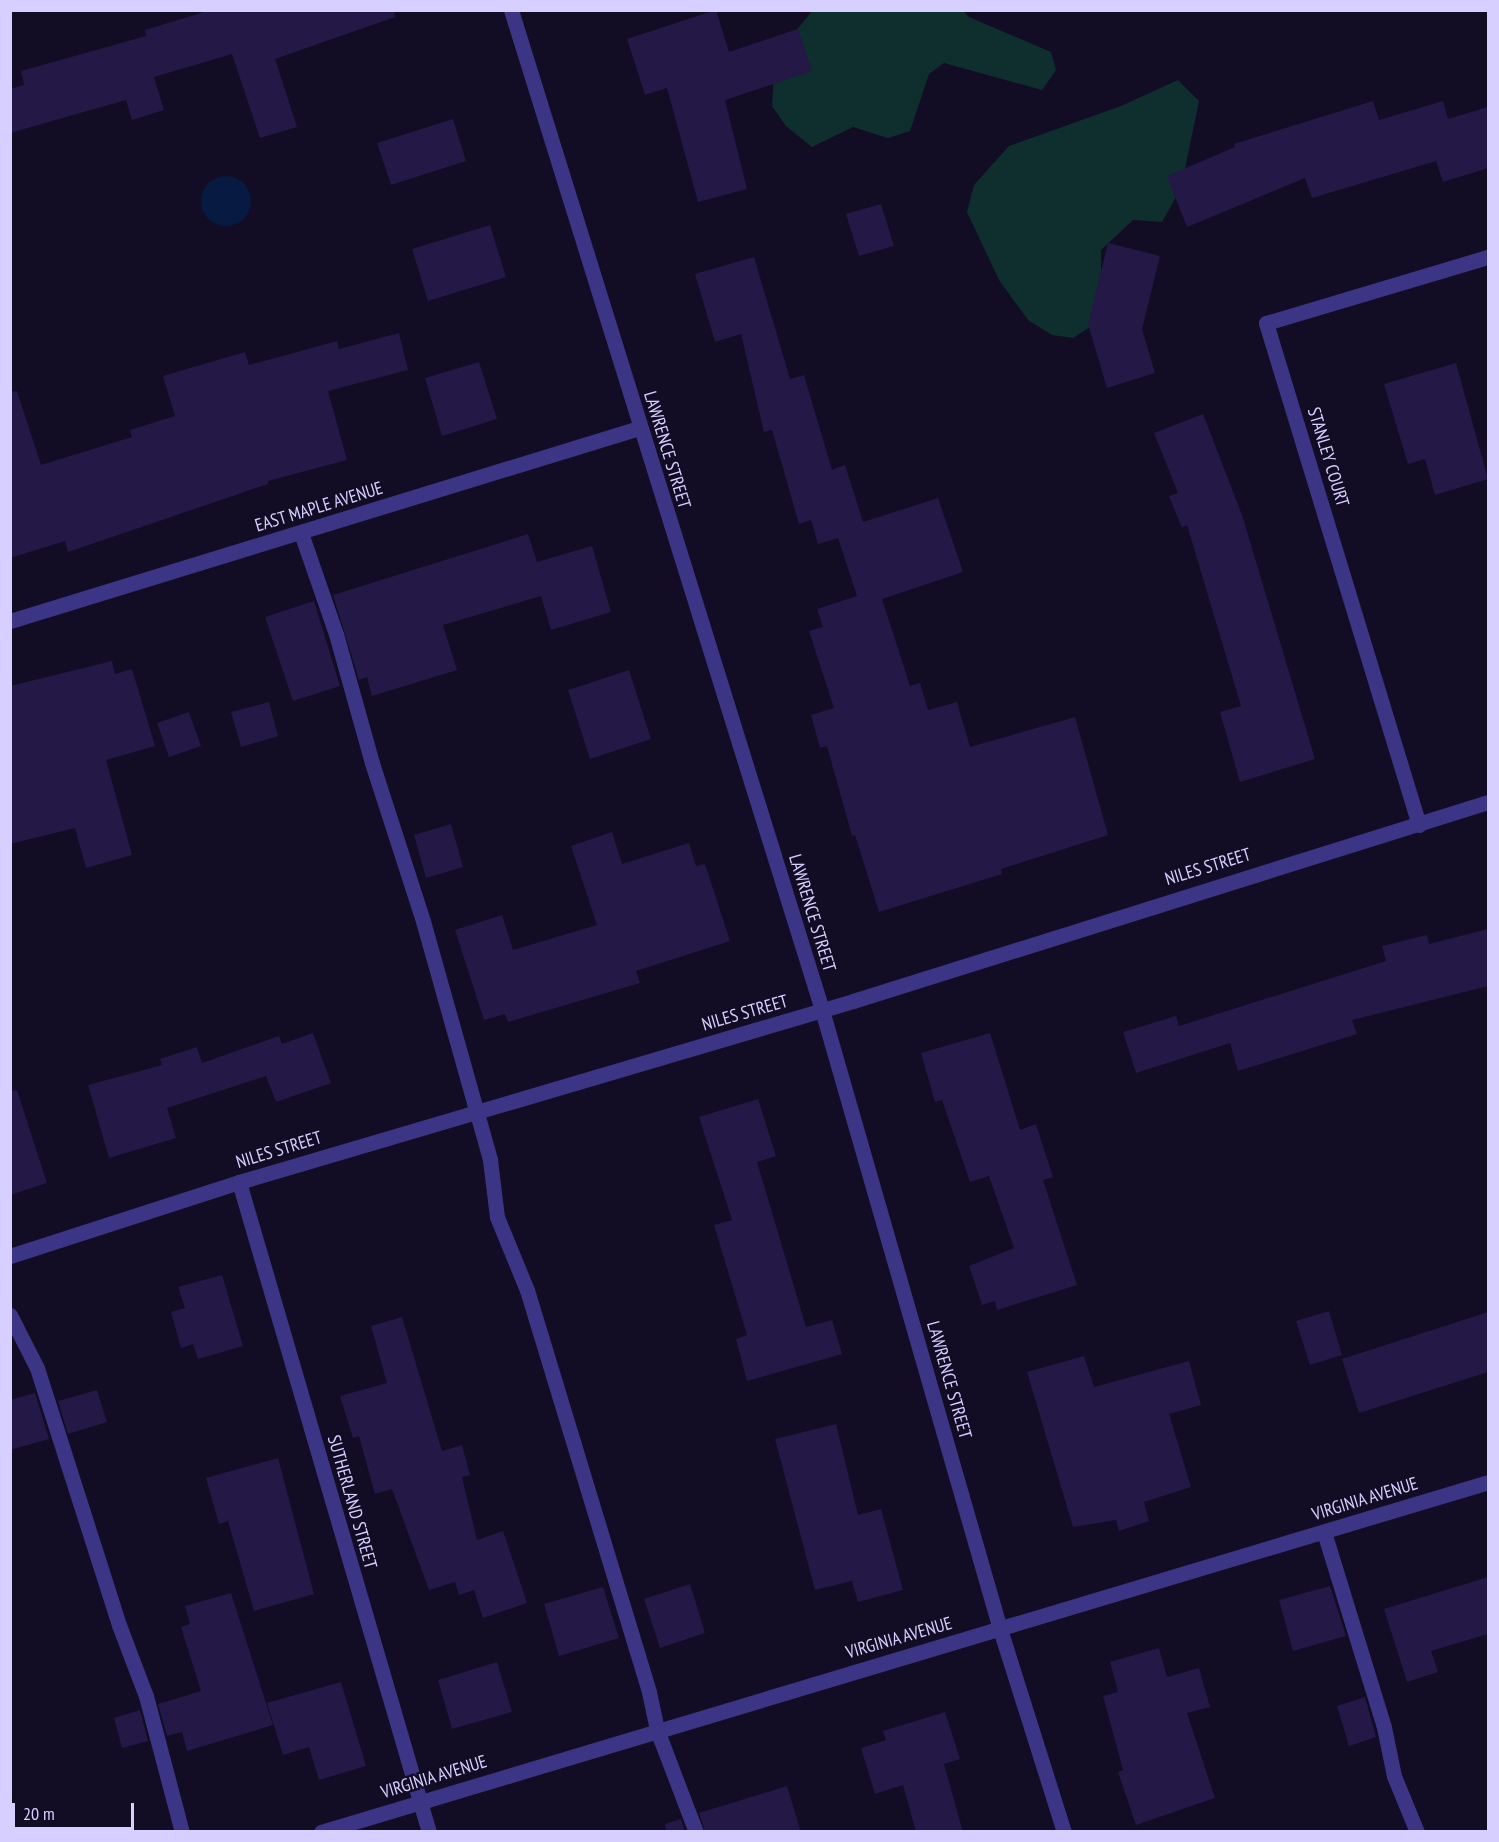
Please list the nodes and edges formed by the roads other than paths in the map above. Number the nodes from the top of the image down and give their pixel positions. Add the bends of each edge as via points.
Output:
1 (512, 10) edge
2 (1488, 257) edge
3 (639, 428) junction
4 (301, 533) junction
5 (10, 621) edge
6 (1488, 802) edge
7 (1419, 825) junction
8 (822, 1010) junction
9 (476, 1112) junction
10 (239, 1182) junction
11 (10, 1256) edge
12 (10, 1316) edge
13 (1488, 1482) edge
14 (1324, 1532) junction
15 (1000, 1629) junction
16 (657, 1730) junction
17 (418, 1801) junction
18 (182, 1832) edge
19 (321, 1832) edge
20 (429, 1832) edge
21 (696, 1832) edge
22 (1064, 1832) edge
23 (1417, 1832) edge

1 - 3 street, LAWRENCE STREET
2 - 7 street, STANLEY COURT via 1266,323
3 - 4 street, EAST MAPLE AVENUE
3 - 8 street, LAWRENCE STREET
4 - 5 street, EAST MAPLE AVENUE
4 - 9 street via 336,634 423,921
6 - 7 street, NILES STREET
7 - 8 street, NILES STREET via 1300,858
8 - 9 street, NILES STREET
8 - 15 street, LAWRENCE STREET
9 - 10 street, NILES STREET
9 - 16 street via 490,1160 497,1217 527,1290 649,1692
10 - 11 street, NILES STREET
10 - 17 street, SUTHERLAND STREET
12 - 18 street via 38,1368 119,1625 146,1696
13 - 14 street, VIRGINIA AVENUE
14 - 15 street, VIRGINIA AVENUE
14 - 23 street via 1384,1727 1394,1776
15 - 16 street, VIRGINIA AVENUE
15 - 22 street, LAWRENCE STREET
16 - 17 street, VIRGINIA AVENUE
16 - 21 street
17 - 19 street, VIRGINIA AVENUE
17 - 20 street, SUTHERLAND STREET

